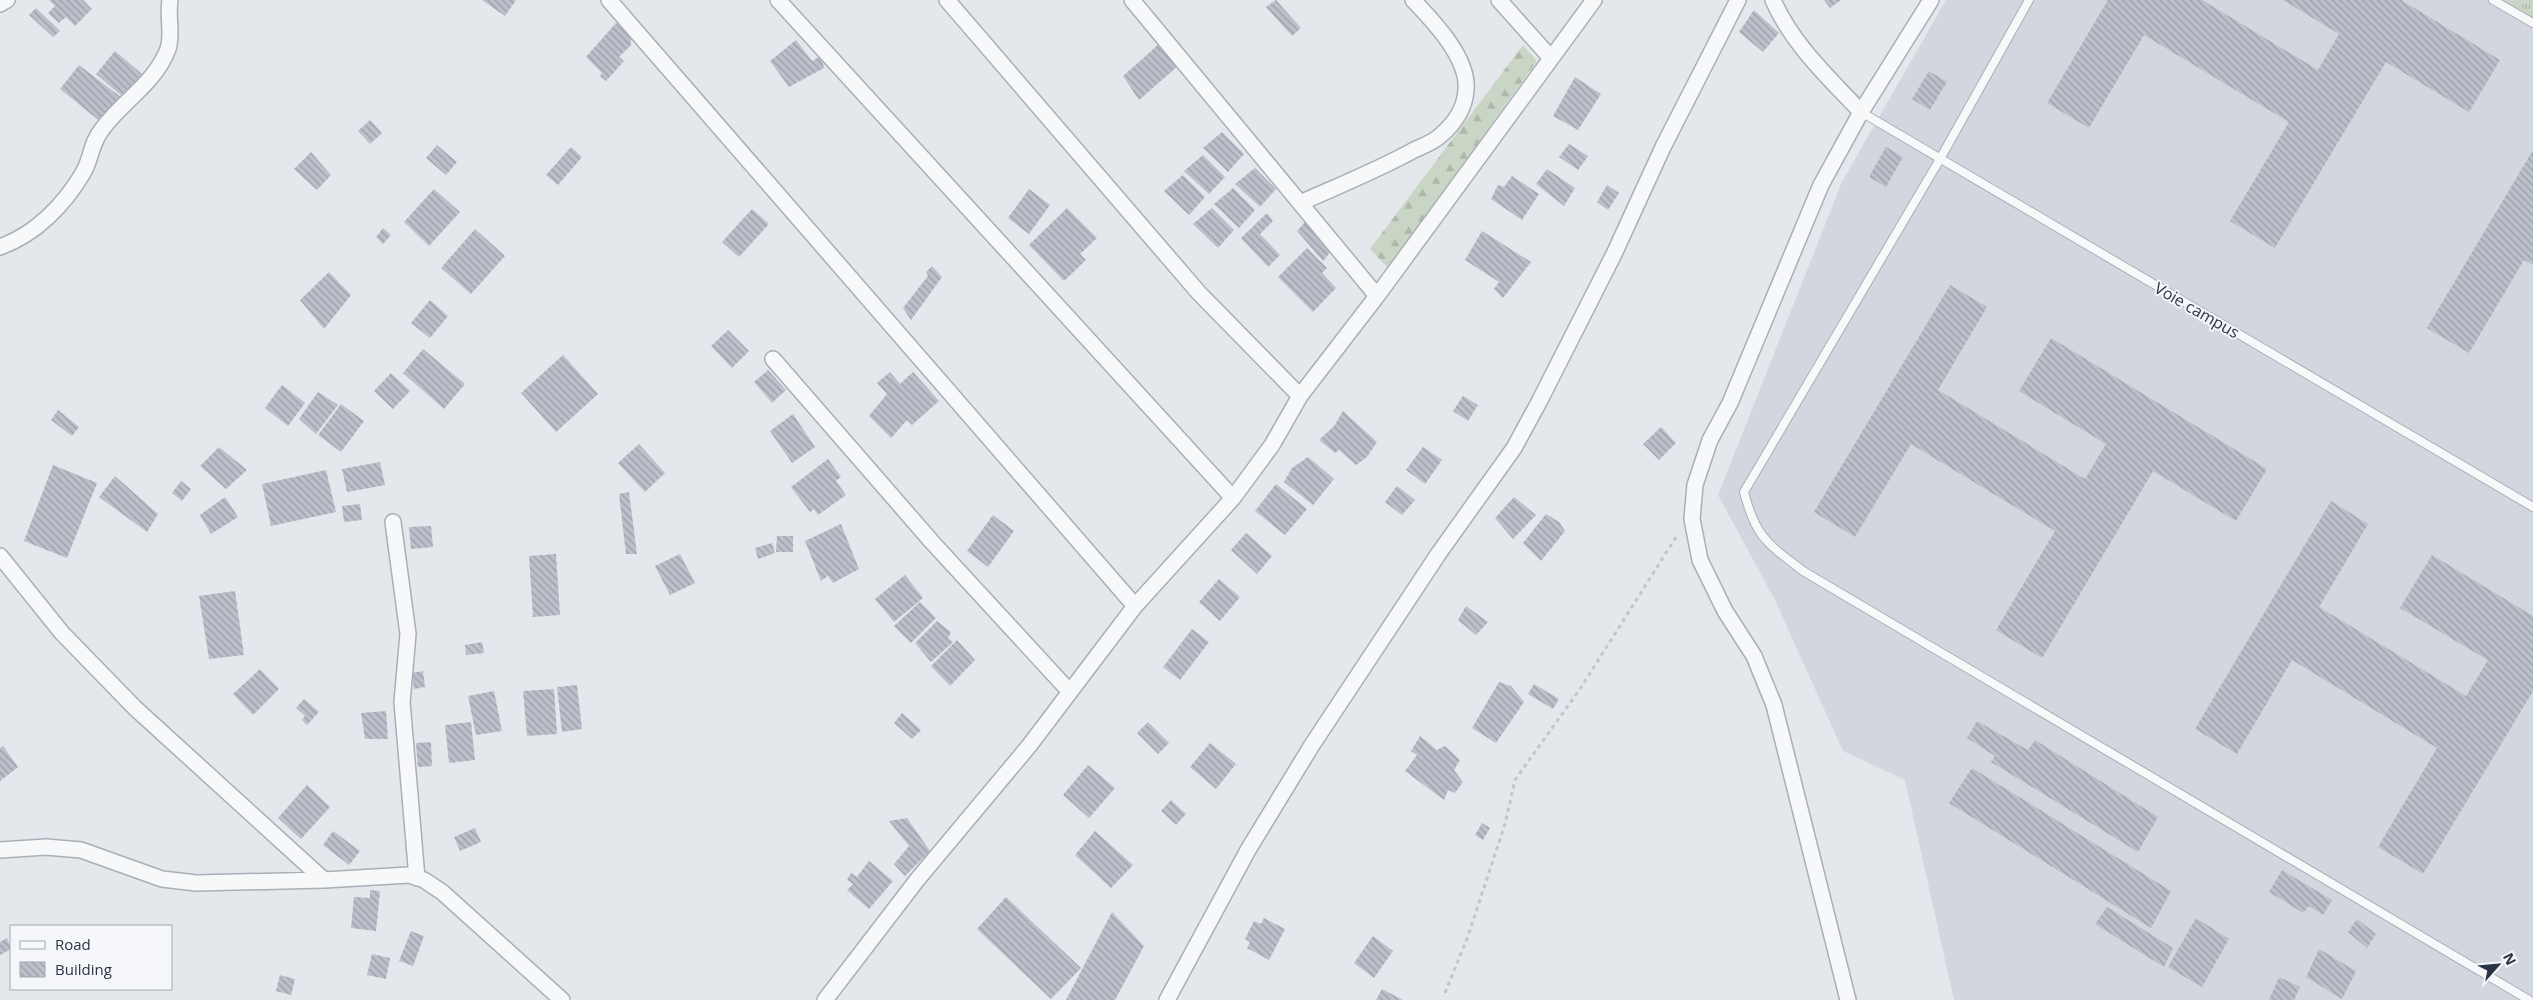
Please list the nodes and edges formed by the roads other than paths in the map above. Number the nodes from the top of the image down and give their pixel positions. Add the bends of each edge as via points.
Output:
1 (7, 0) edge
2 (170, 0) edge
3 (609, 0) edge
4 (778, 0) edge
5 (948, 0) edge
6 (1132, 0) edge
7 (1413, 0) edge
8 (1499, 0) edge
9 (1594, 0) edge
10 (1738, 0) edge
11 (1773, 0) edge
12 (1930, 0) edge
13 (2029, 0) edge
14 (2492, 0) edge
15 (0, 4) edge
16 (2533, 23) edge
17 (1550, 58) junction
18 (1862, 112) junction
19 (1940, 159) junction
20 (1300, 203) junction
21 (0, 247) edge
22 (1377, 296) junction
23 (773, 360) dead end
24 (1300, 396) junction
25 (1233, 498) junction
26 (2533, 507) edge
27 (393, 522) dead end
28 (0, 556) edge
29 (1135, 606) junction
30 (1070, 692) junction
31 (0, 850) edge
32 (417, 878) junction
33 (324, 880) junction
34 (562, 1000) edge
35 (825, 1000) edge
36 (1167, 1000) edge
37 (1848, 1000) edge
38 (2529, 1000) edge

1 - 15 street
2 - 21 street via 169,47 155,74 104,127 92,144 84,171 50,216 29,233
3 - 29 street
4 - 25 street
5 - 24 street via 1199,292
6 - 20 street
7 - 20 street via 1438,27 1460,61 1467,88 1454,121 1440,137 1414,151
8 - 17 street
9 - 17 street
10 - 36 street via 1540,402 1514,448 1439,553 1312,745 1248,850
11 - 18 street via 1781,19 1812,61
12 - 18 street
13 - 19 lane
14 - 16 lane
17 - 22 street
18 - 19 lane, Voie campus
18 - 37 street via 1822,185 1730,403 1710,440 1696,485 1692,519 1700,560 1725,611 1754,656 1774,704
19 - 26 lane, Voie campus
19 - 38 lane via 1744,492 1758,532 1803,571
20 - 22 street
22 - 24 street
23 - 30 street via 932,542
24 - 25 street via 1272,445
25 - 29 street
27 - 32 street via 408,634 402,702
28 - 33 street via 62,633 135,708
29 - 30 street
30 - 35 street via 1030,746 917,880
31 - 33 street via 46,847 81,850 162,880 196,883
32 - 33 street
32 - 34 street via 442,892

